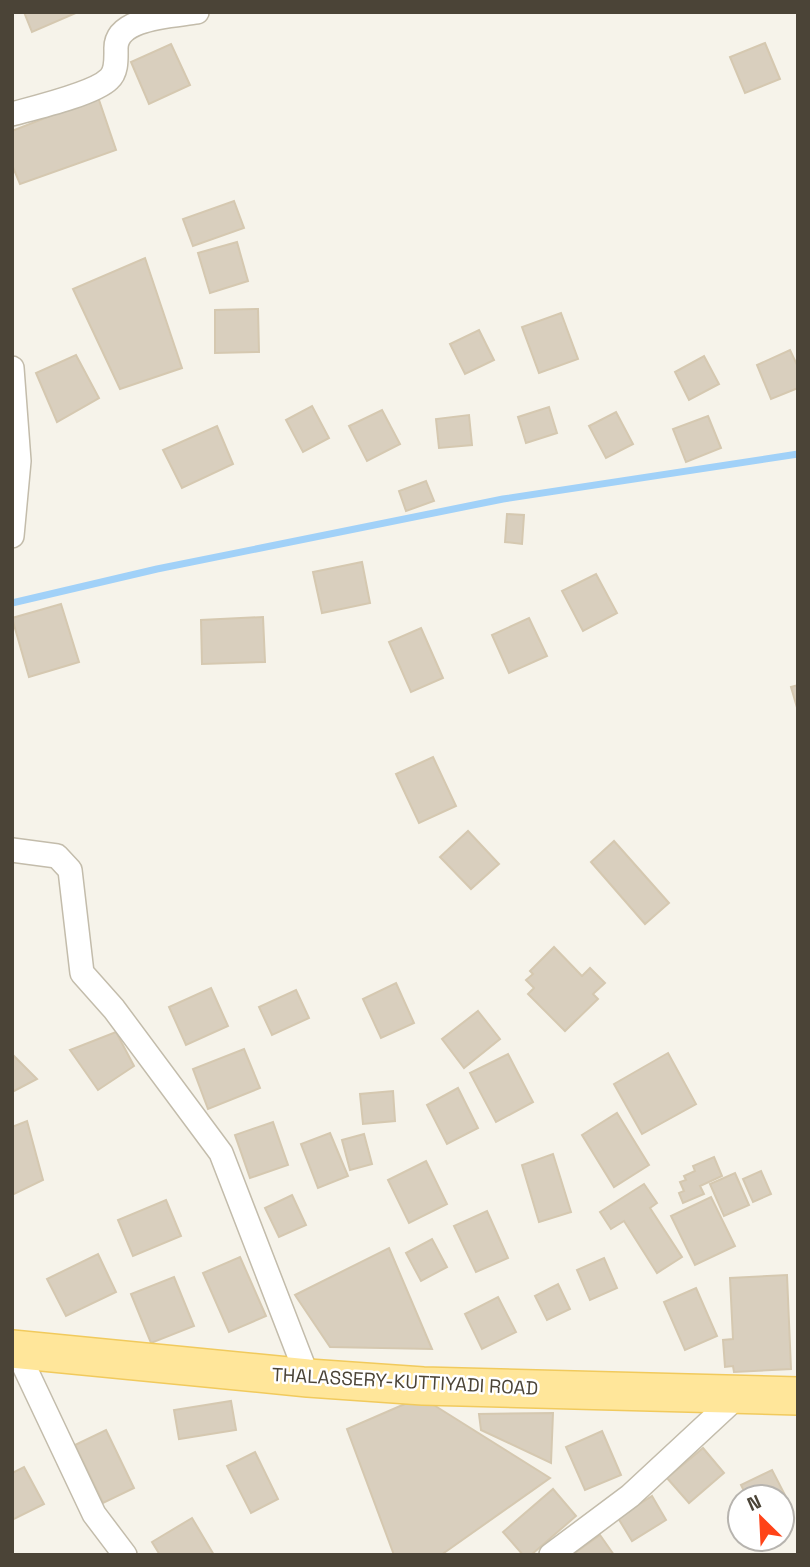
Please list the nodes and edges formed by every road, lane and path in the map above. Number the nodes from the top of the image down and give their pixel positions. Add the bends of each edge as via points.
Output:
1 (197, 12) edge
2 (12, 114) edge
3 (12, 368) edge
4 (12, 536) edge
5 (12, 850) edge
6 (14, 1349) edge
7 (308, 1378) junction
8 (741, 1392) junction
9 (798, 1396) edge
10 (125, 1555) edge
11 (551, 1555) edge

1 - 2 street via 127,26 116,40 111,79
3 - 4 street via 19,461
5 - 7 street via 57,856 70,870 82,973 221,1153
6 - 7 main road, THALASSERY-KUTTIYADI ROAD
6 - 10 street via 94,1514
7 - 8 main road, THALASSERY-KUTTIYADI ROAD via 423,1386
8 - 9 main road, THALASSERY-KUTTIYADI ROAD
8 - 11 street via 630,1496

